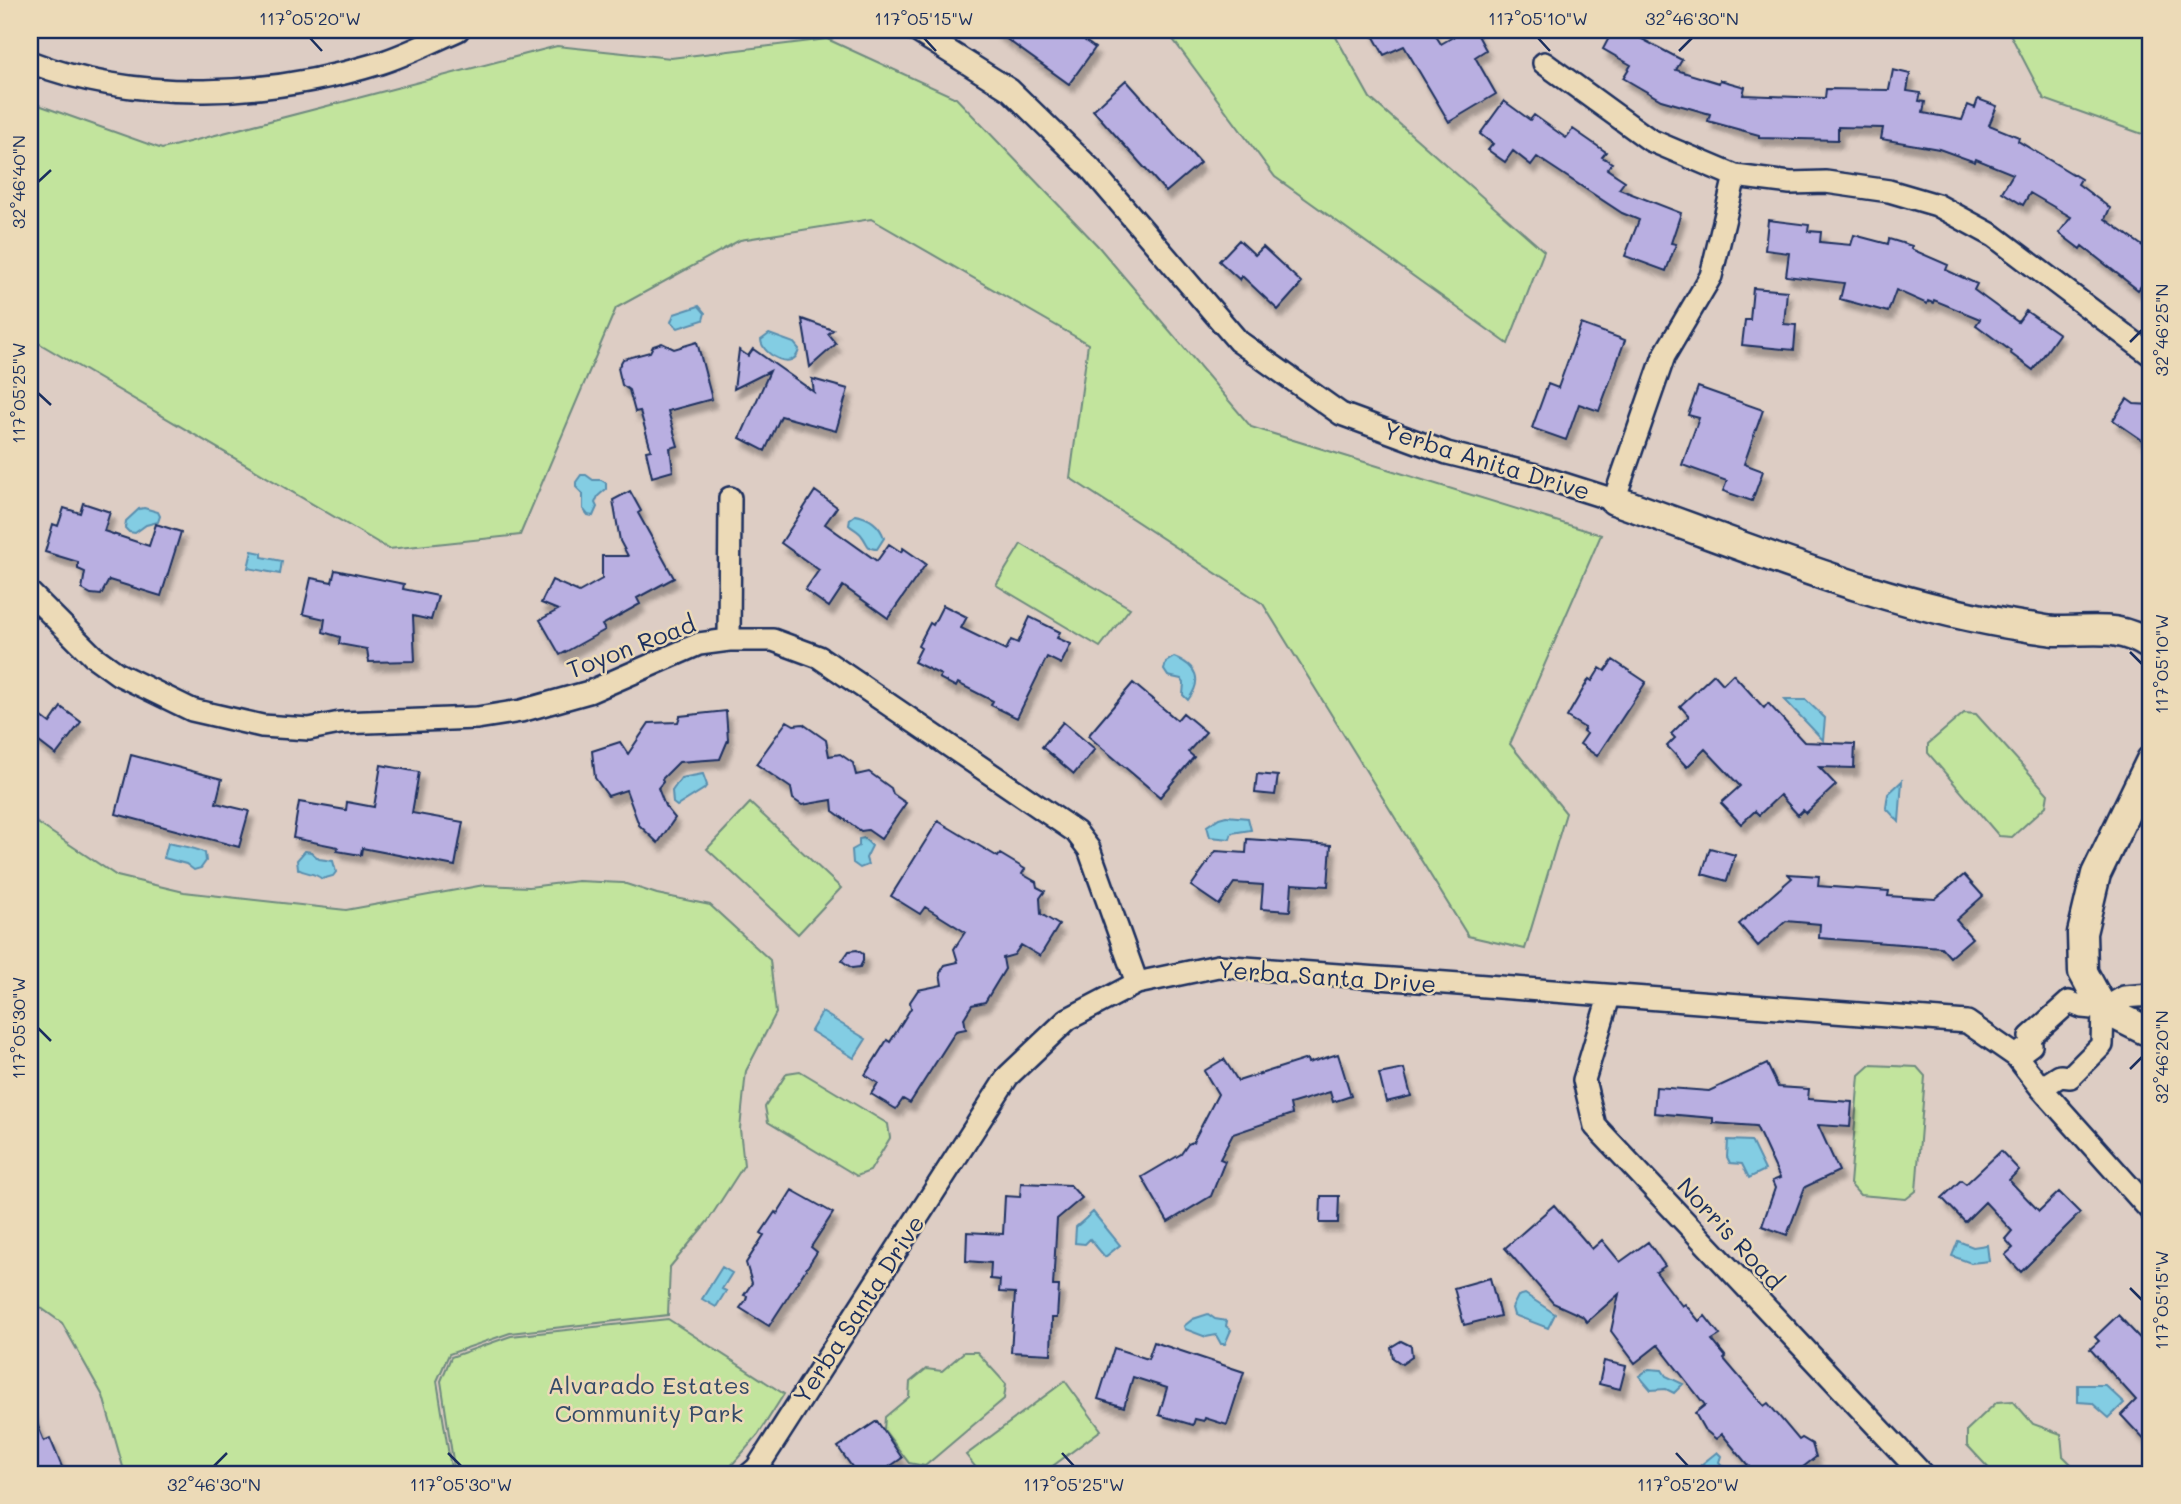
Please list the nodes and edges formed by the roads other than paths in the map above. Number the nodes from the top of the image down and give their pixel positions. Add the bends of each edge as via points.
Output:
1 (458, 30) edge
2 (915, 30) edge
3 (30, 62) edge
4 (1544, 63) dead end
5 (1735, 177) junction
6 (2151, 355) edge
7 (730, 498) dead end
8 (1614, 500) junction
9 (30, 593) edge
10 (729, 640) junction
11 (2151, 646) edge
12 (2151, 760) edge
13 (1137, 983) junction
14 (2151, 995) edge
15 (1609, 997) junction
16 (2096, 1015) junction
17 (2151, 1030) edge
18 (2024, 1050) junction
19 (2040, 1088) junction
20 (2151, 1211) edge
21 (750, 1474) edge
22 (1922, 1474) edge

1 - 3 street via 381,63 241,90 151,91 55,72
2 - 8 street, Yerba Anita Drive via 1010,90 1090,167 1238,341 1341,414 1447,453
4 - 5 street via 1650,140
5 - 6 street via 1826,182 1889,191 1937,205 1994,236
5 - 8 street via 1712,276 1664,356
7 - 10 street
8 - 11 street, Yerba Anita Drive via 1889,597 1997,623 2053,631 2108,629 2136,635
9 - 10 street, Toyon Road via 93,656 118,674 192,710 262,726 309,729 521,711 590,691 699,644
10 - 13 street, Toyon Road via 773,640 819,657 1076,832 1089,849
12 - 16 street via 2096,874 2082,933 2083,972
13 - 15 street, Yerba Santa Drive via 1218,966
13 - 21 street, Yerba Santa Drive via 1068,1019 1008,1076
14 - 16 street via 2124,997
15 - 18 street, Yerba Santa Drive via 1967,1022
15 - 22 street, Norris Road via 1584,1080 1594,1126
16 - 17 street
16 - 18 street via 2069,1002 2030,1037
16 - 19 street via 2060,1067 2060,1076
18 - 19 street
19 - 20 street

